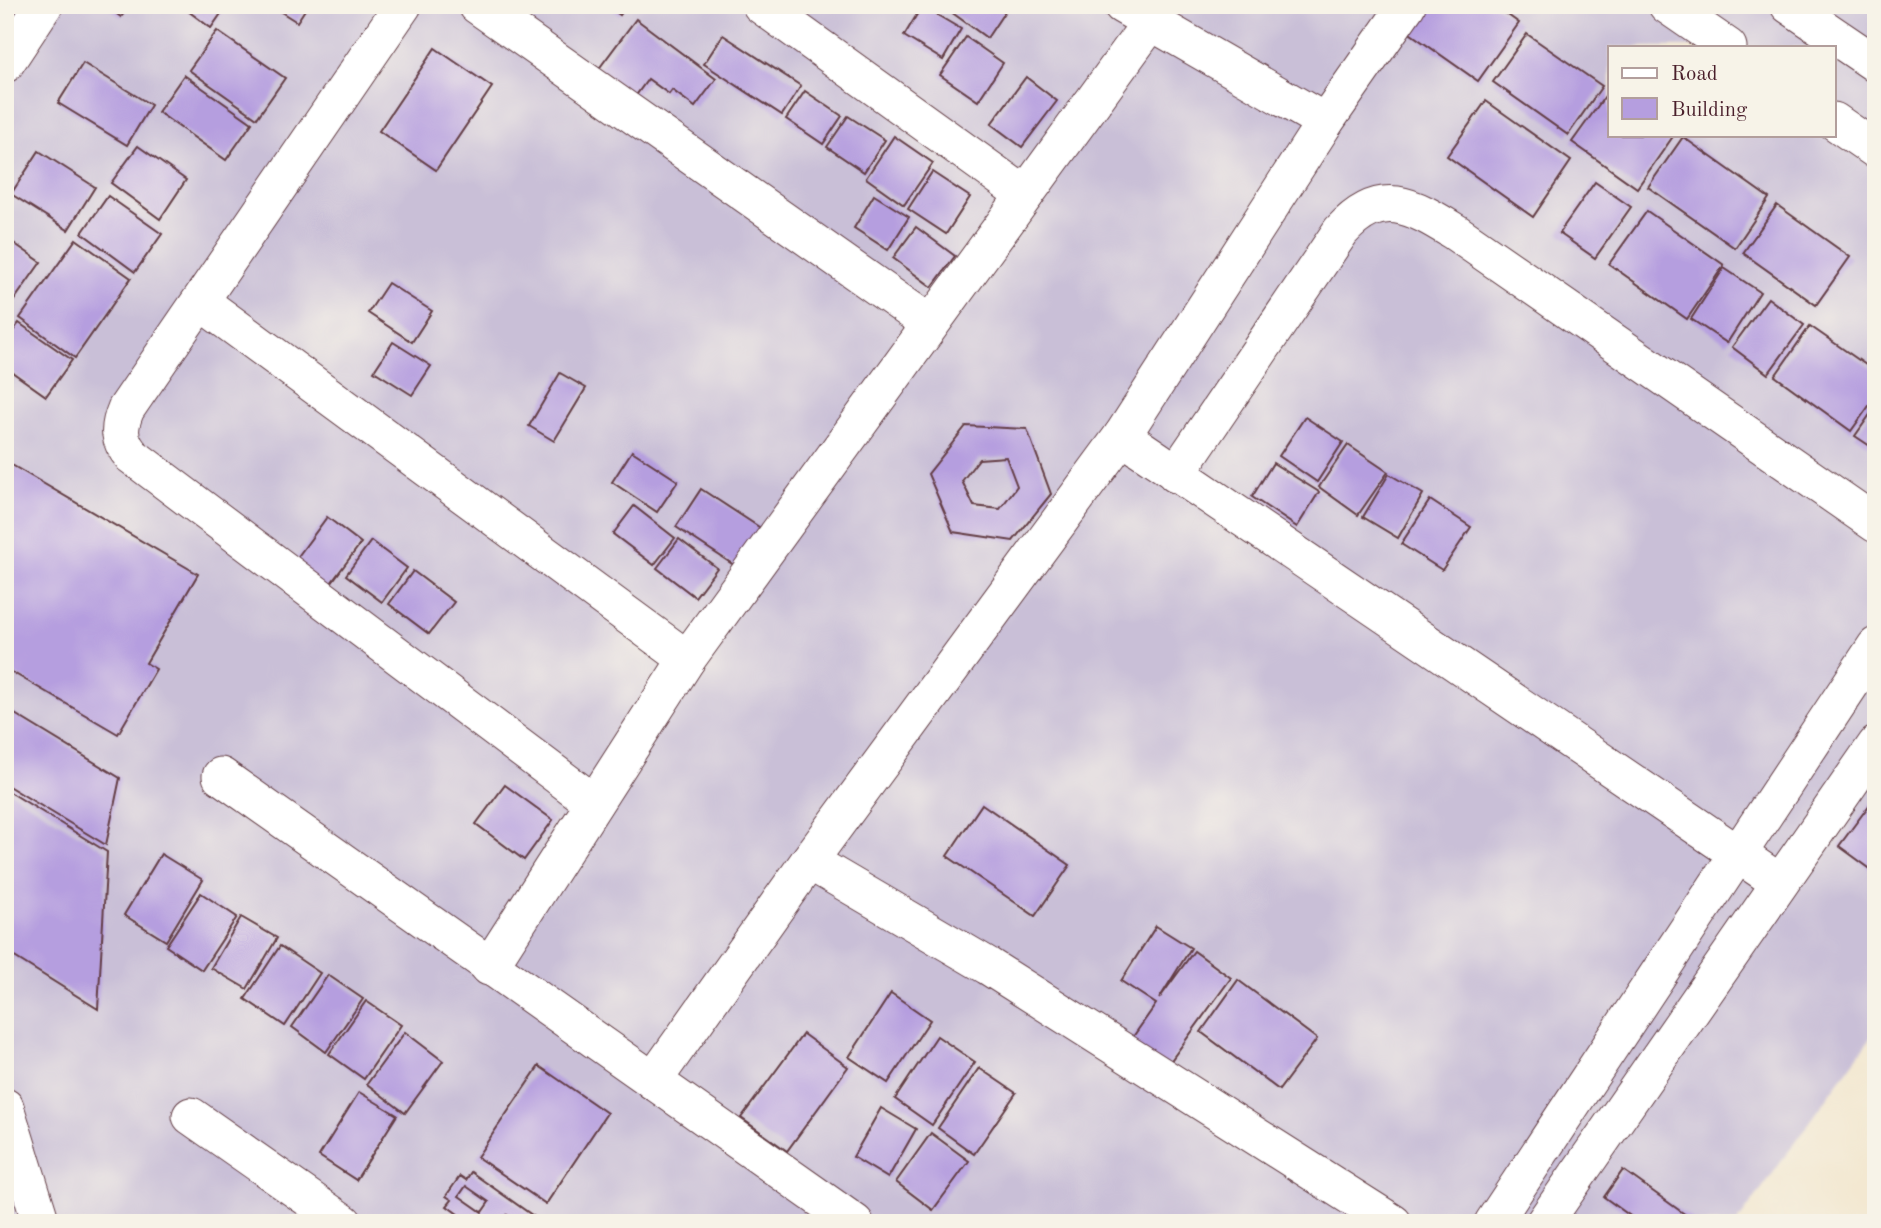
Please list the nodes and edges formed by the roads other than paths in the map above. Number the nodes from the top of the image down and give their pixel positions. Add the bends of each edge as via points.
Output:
1 (44, 5) edge
2 (403, 5) edge
3 (477, 5) edge
4 (761, 5) edge
5 (1407, 5) edge
6 (1667, 5) edge
7 (1789, 5) edge
8 (1137, 14) edge
9 (1727, 46) edge
10 (5, 64) edge
11 (1876, 64) edge
12 (1325, 122) junction
13 (1836, 122) edge
14 (1876, 150) edge
15 (1025, 195) junction
16 (201, 302) junction
17 (929, 323) junction
18 (1122, 436) junction
19 (1176, 474) junction
20 (1876, 524) edge
21 (1876, 646) edge
22 (687, 659) junction
23 (1835, 706) junction
24 (1876, 738) edge
25 (1876, 745) edge
26 (221, 776) dead end
27 (594, 803) junction
28 (1737, 853) junction
29 (809, 861) junction
30 (1779, 882) junction
31 (489, 967) junction
32 (1606, 1052) junction
33 (1645, 1079) junction
34 (653, 1081) junction
35 (5, 1107) edge
36 (191, 1116) dead end
37 (41, 1223) edge
38 (344, 1223) edge
39 (855, 1223) edge
40 (1393, 1223) edge
41 (1493, 1223) edge
42 (1544, 1223) edge

1 - 10 street
2 - 16 street
3 - 17 street
4 - 15 street
5 - 12 street
6 - 9 street
7 - 11 street
8 - 12 street
8 - 15 street
12 - 18 street
13 - 14 street
15 - 17 street
16 - 22 street
16 - 27 street via 126,409 120,424 121,444
17 - 22 street
18 - 19 street
18 - 29 street
19 - 20 street via 1341,231 1374,205 1392,204 1420,211 1455,232
19 - 28 street
21 - 23 street
22 - 27 street
23 - 24 street
23 - 28 street
25 - 30 street
26 - 31 street
27 - 31 street
28 - 30 street
28 - 32 street
29 - 34 street
29 - 40 street via 988,966
30 - 33 street
31 - 34 street
32 - 33 street
32 - 41 street
33 - 42 street
34 - 39 street
35 - 37 street
36 - 38 street

